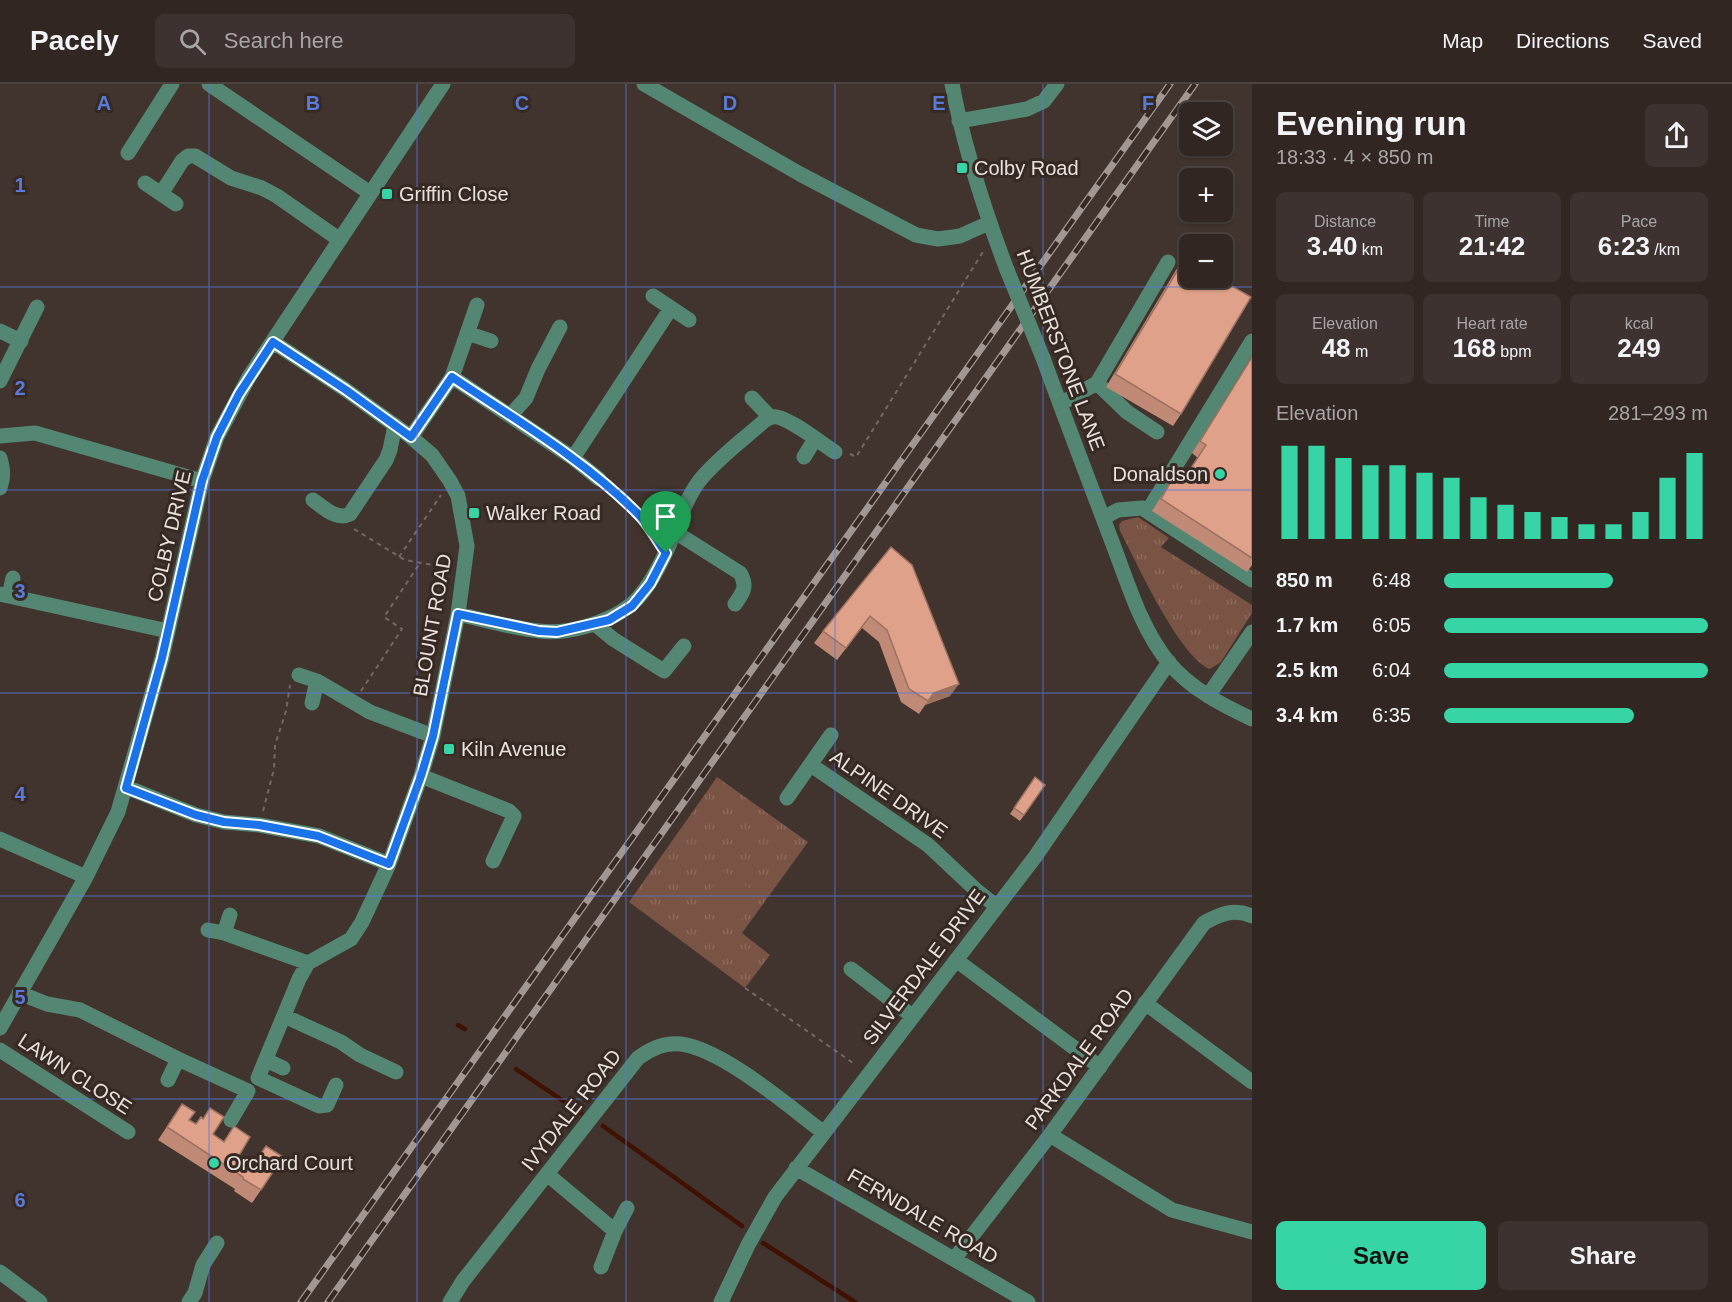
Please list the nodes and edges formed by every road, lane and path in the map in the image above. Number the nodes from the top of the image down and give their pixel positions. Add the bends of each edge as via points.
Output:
1 (172, 84) edge
2 (209, 84) edge
3 (443, 84) edge
4 (644, 84) edge
5 (952, 84) edge
6 (1057, 84) edge
7 (958, 121) junction
8 (128, 153) dead end
9 (144, 183) dead end
10 (370, 193) junction
11 (160, 194) junction
12 (176, 204) dead end
13 (992, 229) junction
14 (340, 240) junction
15 (1168, 262) dead end
16 (653, 296) dead end
17 (477, 305) dead end
18 (37, 307) dead end
19 (670, 308) junction
20 (688, 320) dead end
21 (560, 327) dead end
22 (0, 331) edge
23 (467, 333) junction
24 (21, 340) junction
25 (491, 341) dead end
26 (1252, 341) edge
27 (273, 342) junction
28 (452, 377) junction
29 (0, 381) edge
30 (1097, 383) junction
31 (752, 398) dead end
32 (1060, 404) junction
33 (510, 416) junction
34 (770, 417) junction
35 (395, 425) junction
36 (1157, 432) dead end
37 (0, 436) edge
38 (411, 437) junction
39 (815, 439) junction
40 (835, 452) joint
41 (804, 457) dead end
42 (0, 458) edge
43 (573, 458) junction
44 (599, 479) joint
45 (202, 481) junction
46 (450, 481) junction
47 (0, 488) edge
48 (313, 500) dead end
49 (1148, 511) junction
50 (1103, 518) junction
51 (354, 529) dead end
52 (675, 532) junction
53 (666, 553) junction
54 (399, 557) junction
55 (420, 563) junction
56 (464, 571) junction
57 (13, 578) dead end
58 (1252, 580) edge
59 (5, 595) edge
60 (735, 604) dead end
61 (458, 614) junction
62 (595, 624) junction
63 (168, 631) junction
64 (1252, 632) edge
65 (684, 646) dead end
66 (1168, 662) junction
67 (299, 675) joint
68 (317, 681) junction
69 (1208, 696) junction
70 (354, 701) junction
71 (312, 703) dead end
72 (1252, 719) edge
73 (831, 735) dead end
74 (433, 736) junction
75 (811, 765) junction
76 (421, 776) junction
77 (126, 788) junction
78 (787, 798) dead end
79 (259, 825) junction
80 (0, 839) edge
81 (493, 861) dead end
82 (389, 864) junction
83 (86, 877) junction
84 (996, 906) junction
85 (230, 915) dead end
86 (1252, 916) edge
87 (208, 930) dead end
88 (224, 933) junction
89 (956, 960) junction
90 (308, 963) junction
91 (851, 969) dead end
92 (745, 988) dead end
93 (19, 993) junction
94 (1145, 1002) junction
95 (284, 1016) junction
96 (912, 1016) junction
97 (0, 1028) edge
98 (0, 1050) edge
99 (178, 1059) junction
100 (266, 1060) junction
101 (1100, 1067) junction
102 (283, 1068) dead end
103 (396, 1071) dead end
104 (868, 1074) junction
105 (168, 1080) dead end
106 (1252, 1082) edge
107 (336, 1085) dead end
108 (231, 1120) dead end
109 (128, 1132) dead end
110 (823, 1132) junction
111 (1050, 1135) junction
112 (796, 1168) junction
113 (547, 1174) junction
114 (627, 1208) dead end
115 (615, 1231) junction
116 (1252, 1232) edge
117 (217, 1243) dead end
118 (955, 1258) junction
119 (601, 1267) dead end
120 (0, 1272) edge
121 (40, 1302) edge
122 (189, 1302) edge
123 (450, 1302) edge
124 (721, 1302) edge
125 (1028, 1302) edge

1 - 8 street
2 - 10 street
3 - 10 street, COLBY DRIVE
4 - 13 street via 916,235 938,239
5 - 7 street, HUMBERSTONE LANE
6 - 7 street via 1044,101 1027,109
7 - 13 street, HUMBERSTONE LANE
9 - 11 street
10 - 14 street, COLBY DRIVE
11 - 12 street
11 - 14 street via 182,161 195,156 231,178 277,196
13 - 32 street, HUMBERSTONE LANE, bridge
13 - 40 path via 856,457 839,449
14 - 27 street, COLBY DRIVE
15 - 30 street
16 - 19 street
17 - 23 street
18 - 24 street
19 - 20 street
19 - 43 street
21 - 33 street via 526,398
22 - 24 street
23 - 25 street
23 - 28 street
24 - 29 street
26 - 49 street
27 - 35 street, BLOUNT ROAD
27 - 45 street, COLBY DRIVE via 217,437
28 - 33 street
28 - 38 street
30 - 32 street
30 - 36 street via 1127,412
31 - 34 street
32 - 50 street, HUMBERSTONE LANE
33 - 43 street
34 - 39 street via 789,422
34 - 52 street via 700,481
35 - 38 street, BLOUNT ROAD
35 - 48 street via 386,460 350,514 337,516
37 - 45 street via 35,433
38 - 46 street, BLOUNT ROAD via 432,455
39 - 40 street
39 - 41 street
42 - 47 street
43 - 44 street
44 - 53 path via 641,517
45 - 63 street, COLBY DRIVE
46 - 54 path
46 - 56 street, BLOUNT ROAD via 464,523
49 - 50 street via 1118,510
49 - 58 street
50 - 66 street, HUMBERSTONE LANE via 1138,610
51 - 54 path
52 - 53 street
52 - 60 street via 740,573 744,590
53 - 62 street via 650,584 632,606
54 - 55 path
55 - 56 path
55 - 70 path via 384,616 402,629
56 - 61 street, BLOUNT ROAD
57 - 59 street
59 - 63 street
61 - 62 street via 539,631 557,632
61 - 74 street, BLOUNT ROAD
62 - 65 street via 664,671
63 - 77 street, COLBY DRIVE
64 - 69 street
66 - 69 street, HUMBERSTONE LANE
66 - 84 street, SILVERDALE DRIVE via 1068,811
67 - 68 street
67 - 79 path via 290,680
68 - 70 street
68 - 71 street
69 - 72 street, HUMBERSTONE LANE
70 - 74 street via 394,723
73 - 75 street
74 - 76 street, BLOUNT ROAD
75 - 78 street
75 - 84 street, ALPINE DRIVE via 928,845
76 - 81 street via 514,816
76 - 82 street, BLOUNT ROAD
77 - 79 street via 196,815
77 - 83 street, COLBY DRIVE
79 - 82 street via 318,836
80 - 83 street
82 - 90 street, BLOUNT ROAD via 351,939
83 - 93 street, COLBY DRIVE
84 - 89 street, SILVERDALE DRIVE
85 - 88 street
86 - 94 street, PARKDALE ROAD via 1233,911 1204,923
87 - 88 street
88 - 90 street
89 - 96 street, SILVERDALE DRIVE
89 - 101 street
90 - 95 street
91 - 96 street
92 - 104 path
93 - 97 street, COLBY DRIVE
93 - 99 street via 47,1004 80,1010
94 - 101 street, PARKDALE ROAD
94 - 106 street
95 - 100 street
95 - 103 street
96 - 104 street, SILVERDALE DRIVE
98 - 109 street, LAWN CLOSE
99 - 105 street
99 - 108 street via 248,1091
100 - 102 street
100 - 107 street via 258,1078 319,1106 327,1105
101 - 111 street, PARKDALE ROAD
104 - 110 street, SILVERDALE DRIVE
110 - 112 street, SILVERDALE DRIVE
110 - 113 street, IVYDALE ROAD via 714,1056 682,1044 666,1044 638,1058
111 - 116 street via 1172,1210
111 - 118 street, PARKDALE ROAD
112 - 118 street, FERNDALE ROAD
112 - 124 street, SILVERDALE DRIVE via 748,1245
113 - 115 street
113 - 123 street, IVYDALE ROAD
114 - 115 street
115 - 119 street
117 - 122 street via 203,1265
118 - 125 street, FERNDALE ROAD
120 - 121 street

